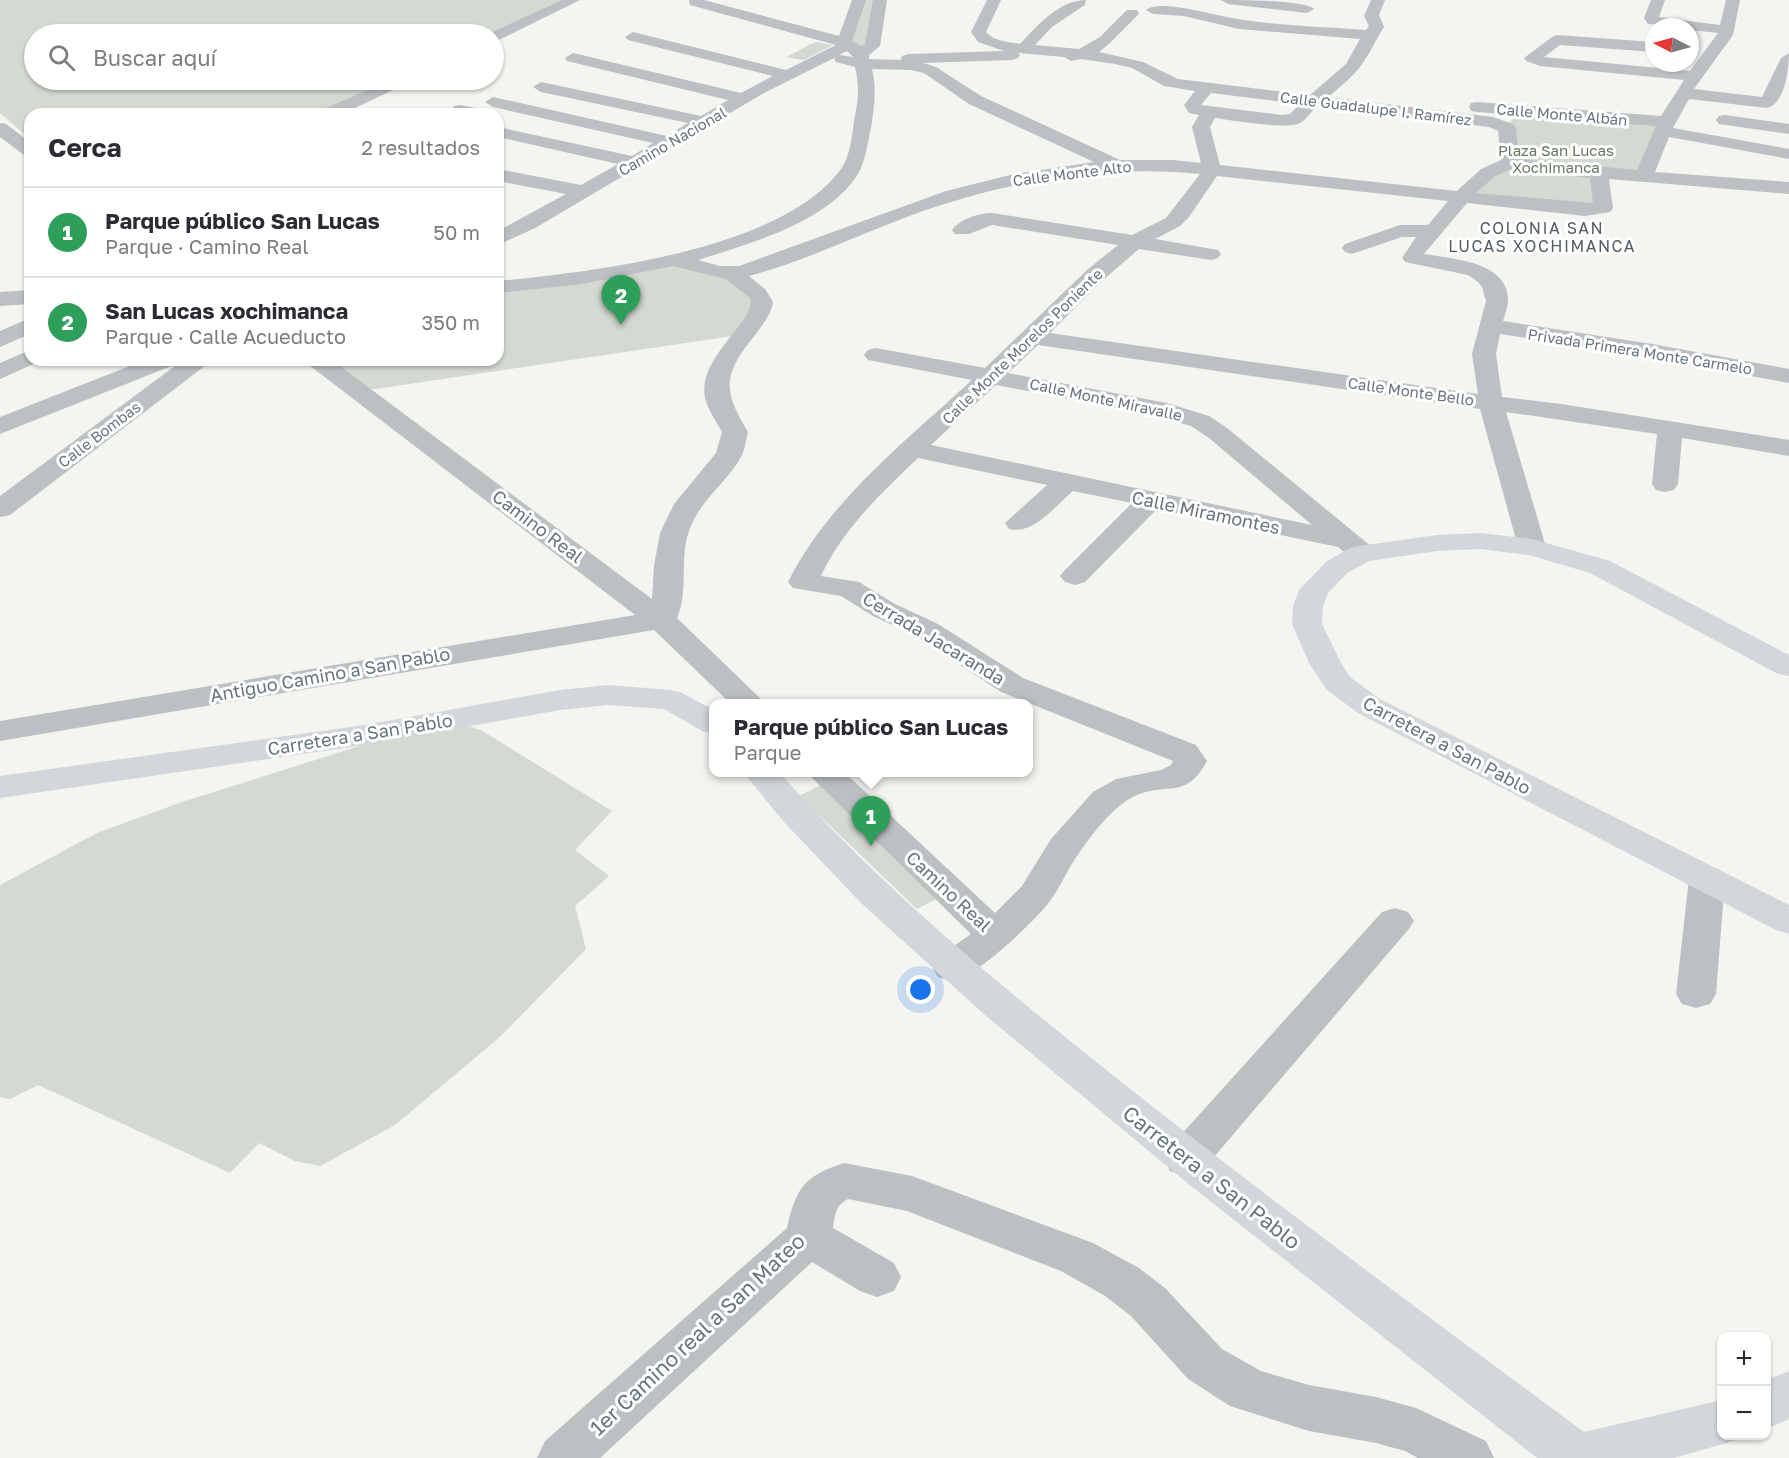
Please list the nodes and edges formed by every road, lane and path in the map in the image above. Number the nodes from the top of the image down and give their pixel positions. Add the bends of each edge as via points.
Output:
1 (573, 0) edge
2 (730, 0) edge
3 (859, 0) edge
4 (880, 0) edge
5 (994, 0) edge
6 (1228, 0) edge
7 (1378, 0) edge
8 (1658, 0) edge
9 (1733, 0) edge
10 (695, 2) dead end
11 (1080, 2) dead end
12 (1153, 10) dead end
13 (1316, 10) dead end
14 (1132, 13) dead end
15 (1726, 30) junction
16 (504, 32) edge
17 (1368, 35) junction
18 (626, 42) dead end
19 (851, 42) junction
20 (928, 44) dead end
21 (1645, 46) edge
22 (599, 52) dead end
23 (1699, 54) edge
24 (1080, 55) junction
25 (1708, 56) junction
26 (1028, 58) junction
27 (1789, 58) edge
28 (1164, 61) dead end
29 (912, 62) junction
30 (573, 64) dead end
31 (1144, 67) junction
32 (1645, 71) edge
33 (1654, 72) edge
34 (1695, 76) junction
35 (541, 87) dead end
36 (1328, 87) junction
37 (1207, 88) junction
38 (380, 90) edge
39 (758, 91) junction
40 (1684, 93) junction
41 (518, 94) dead end
42 (1312, 100) junction
43 (1767, 103) junction
44 (1786, 106) dead end
45 (341, 108) edge
46 (1515, 110) junction
47 (504, 112) edge
48 (1209, 112) junction
49 (1422, 112) junction
50 (706, 122) junction
51 (1667, 122) junction
52 (1507, 128) junction
53 (1789, 129) edge
54 (2, 131) edge
55 (504, 133) edge
56 (670, 142) junction
57 (24, 147) edge
58 (1789, 154) edge
59 (636, 162) junction
60 (1510, 163) junction
61 (1115, 165) junction
62 (1212, 171) junction
63 (1599, 173) junction
64 (504, 176) edge
65 (1643, 177) junction
66 (1789, 188) edge
67 (585, 192) junction
68 (1461, 197) junction
69 (962, 230) dead end
70 (504, 231) edge
71 (1433, 231) junction
72 (1134, 242) junction
73 (1352, 248) dead end
74 (1211, 254) dead end
75 (676, 260) junction
76 (732, 274) junction
77 (504, 286) edge
78 (0, 299) edge
79 (18, 313) edge
80 (1490, 326) junction
81 (1033, 337) junction
82 (0, 340) edge
83 (876, 355) dead end
84 (24, 360) edge
85 (151, 366) edge
86 (190, 366) edge
87 (325, 366) edge
88 (0, 372) edge
89 (991, 375) junction
90 (1789, 376) edge
91 (1491, 403) junction
92 (0, 426) edge
93 (1670, 428) junction
94 (1789, 448) edge
95 (913, 449) junction
96 (1067, 482) junction
97 (1665, 484) dead end
98 (1151, 500) junction
99 (0, 509) edge
100 (1019, 523) dead end
101 (1354, 547) junction
102 (1532, 547) junction
103 (1075, 576) dead end
104 (803, 582) joint
105 (661, 620) junction
106 (1789, 667) edge
107 (745, 699) edge
108 (709, 721) edge
109 (0, 731) edge
110 (764, 777) edge
111 (828, 777) edge
112 (0, 787) edge
113 (1707, 879) junction
114 (1395, 921) dead end
115 (1789, 921) edge
116 (996, 935) junction
117 (952, 967) junction
118 (1696, 994) dead end
119 (1186, 1159) junction
120 (808, 1237) junction
121 (877, 1277) dead end
122 (1789, 1393) edge
123 (1771, 1404) edge
124 (1717, 1425) edge
125 (563, 1458) edge
126 (1468, 1458) edge
127 (1577, 1458) edge

1 - 16 street
2 - 19 street
3 - 19 street
4 - 19 street via 872,46
5 - 26 street, Calle Guadalupe I. Ramírez via 978,36
6 - 13 street
7 - 17 street via 1366,16 1376,21 1377,27
8 - 15 street via 1651,18 1656,22
9 - 15 street
10 - 19 street
11 - 26 street via 1047,24
12 - 17 street via 1184,12 1239,25
14 - 24 street via 1097,47
15 - 25 street
17 - 36 street via 1357,61
18 - 39 street
19 - 29 street
19 - 39 street, Camino Nacional
19 - 75 street via 867,85 851,169 831,194 806,212 769,229
20 - 29 street
21 - 32 street via 1557,40 1532,58
22 - 39 street
23 - 25 street
24 - 26 street, Calle Guadalupe I. Ramírez
24 - 31 street, Calle Guadalupe I. Ramírez
25 - 34 street
26 - 29 street
27 - 43 street
28 - 31 street
29 - 61 street via 975,100
30 - 39 street
31 - 36 street
31 - 37 street, Calle Guadalupe I. Ramírez via 1167,82
33 - 34 street
34 - 40 street
35 - 50 street
36 - 42 street
37 - 42 street, Calle Guadalupe I. Ramírez
37 - 48 street via 1192,105
38 - 45 street
39 - 50 street, Camino Nacional
40 - 43 street
40 - 51 street
41 - 56 street
42 - 48 street via 1291,120
42 - 49 street, Calle Guadalupe I. Ramírez
43 - 44 street
46 - 49 street, Calle Monte Albán via 1443,105
46 - 51 street, Calle Monte Albán
46 - 52 street
47 - 56 street
48 - 62 street via 1201,127
49 - 52 street, Calle Guadalupe I. Ramírez via 1493,122
50 - 56 street, Camino Nacional
51 - 53 street via 1701,116
51 - 58 street
51 - 65 street
52 - 60 street
54 - 57 street
55 - 59 street
56 - 59 street, Camino Nacional
59 - 67 street, Camino Nacional
60 - 63 street
60 - 68 street via 1500,164
61 - 62 street, Calle Monte Alto
61 - 76 street, Calle Monte Alto via 1042,175 961,193
62 - 68 street, Calle Monte Alto
62 - 72 street, Calle Monte Morelos Poniente via 1173,222
63 - 65 street
63 - 68 street, Calle Monte Alto via 1603,208 1596,210
64 - 67 street
65 - 66 street
67 - 70 street, Camino Nacional via 528,224
68 - 71 street
69 - 72 street via 992,219
71 - 73 street via 1400,231
71 - 80 street via 1412,258 1474,270 1486,278 1497,301
72 - 74 street
72 - 81 street, Calle Monte Morelos Poniente
75 - 76 street
75 - 77 street
76 - 105 street via 758,293 762,302 760,312 726,354 718,375 717,396 735,432 729,454 684,510 674,533 667,607
78 - 79 street
79 - 82 street
80 - 90 street, Privada Primera Monte Carmelo
80 - 91 street via 1484,354
81 - 89 street, Calle Monte Morelos Poniente
81 - 91 street, Calle Monte Bello
83 - 89 street, Calle Monte Miravalle
84 - 88 street
85 - 92 street
86 - 99 street, Calle Bombas
87 - 105 street, Camino Real
89 - 95 street, Calle Monte Morelos Poniente
89 - 101 street, Calle Monte Miravalle via 1158,408 1200,421
91 - 93 street, Calle Monte Bello
91 - 102 street
93 - 94 street, Calle Monte Bello
93 - 97 street
95 - 96 street, Calle Miramontes
95 - 104 street, Calle Monte Morelos Poniente via 858,501 815,556
96 - 98 street, Calle Miramontes
96 - 100 street
98 - 101 street, Calle Miramontes
98 - 103 street
101 - 102 main road, Carretera a San Pablo via 1480,541
101 - 113 main road, Carretera a San Pablo via 1314,590 1308,606 1307,624 1338,683 1369,706
102 - 106 main road, Carretera a San Pablo via 1600,567
104 - 116 street, Cerrada Jacaranda via 849,588 927,630 1012,685 1184,752 1190,761 1184,772 1170,779 1128,786 1105,800 1064,847 1036,894
105 - 107 street, Camino Real
105 - 109 street, Antiguo Camino a San Pablo
108 - 112 main road, Carretera a San Pablo via 671,700 609,694 365,735
110 - 117 main road, Carretera a San Pablo via 801,822
111 - 116 street, Camino Real
113 - 115 main road, Carretera a San Pablo
113 - 118 street
114 - 119 street
116 - 117 street, Cerrada Jacaranda
117 - 119 main road, Carretera a San Pablo
119 - 127 main road, Carretera a San Pablo
120 - 121 street
120 - 125 street, 1er Camino real a San Mateo
120 - 126 street, 1er Camino real a San Mateo via 814,1207 825,1190 844,1181 912,1194 1077,1257 1122,1282 1148,1302 1205,1364 1248,1390 1309,1408 1416,1431
122 - 123 main road
124 - 127 main road, Carretera a San Pablo

